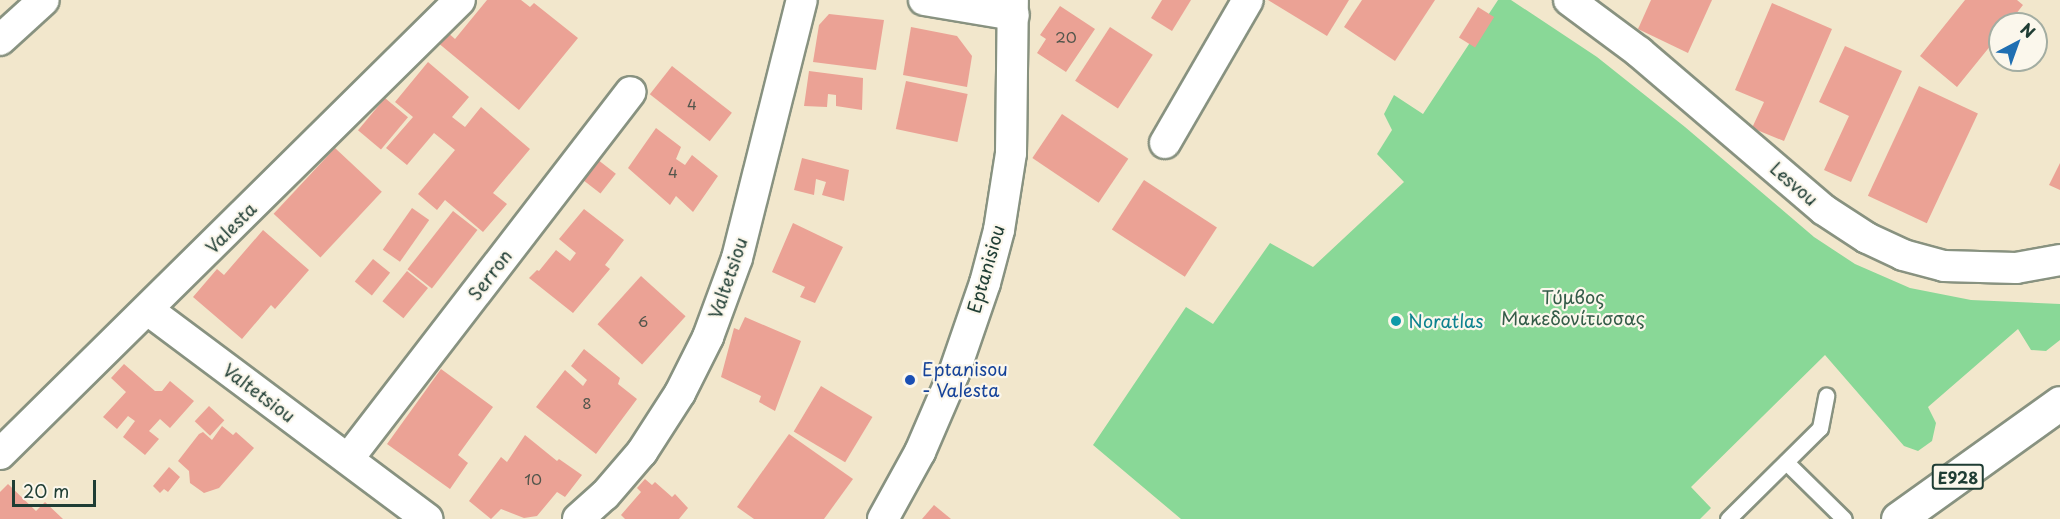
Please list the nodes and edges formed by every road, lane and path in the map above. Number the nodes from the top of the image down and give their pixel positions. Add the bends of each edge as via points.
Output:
1 (44, 0) edge
2 (460, 0) edge
3 (802, 0) edge
4 (924, 0) edge
5 (1248, 0) edge
6 (1569, 0) edge
7 (1013, 8) edge
8 (0, 40) edge
9 (631, 92) dead end
10 (1165, 143) dead end
11 (2060, 261) edge
12 (148, 310) junction
13 (1826, 396) dead end
14 (2060, 403) edge
15 (0, 454) edge
16 (348, 459) junction
17 (1786, 462) junction
18 (427, 519) edge
19 (578, 519) edge
20 (883, 519) edge
21 (1728, 519) edge
22 (1844, 519) edge
23 (1898, 519) edge

1 - 8 street
2 - 12 street, Valesta
3 - 19 street, Valtetsiou via 737,258 708,337 680,393 642,452
4 - 7 street
5 - 10 street
6 - 11 street, Lesvou via 1639,52 1824,210 1867,238 1903,255 1944,266 2016,268
7 - 20 street, Eptanisiou via 1011,153 999,230 954,373 920,452
9 - 16 street, Serron
12 - 15 street, Valesta
12 - 16 street, Valtetsiou
13 - 17 lane via 1820,428
14 - 23 main road, E928
16 - 18 street, Valtetsiou
17 - 21 lane
17 - 22 lane

